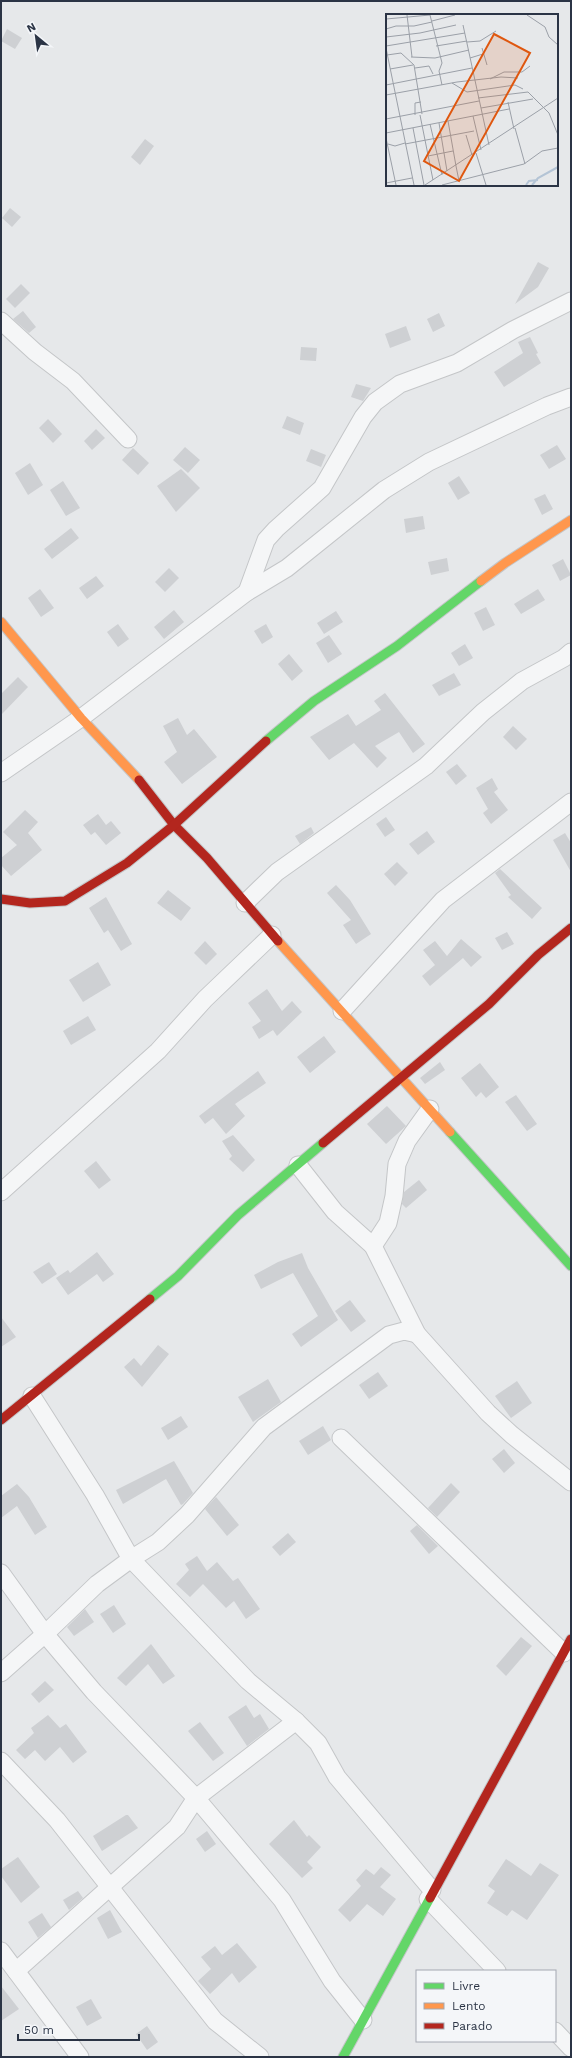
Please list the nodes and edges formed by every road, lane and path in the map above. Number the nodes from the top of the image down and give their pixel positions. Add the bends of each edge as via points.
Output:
1 (571, 301) edge
2 (2, 326) edge
3 (571, 398) edge
4 (128, 439) dead end
5 (571, 520) edge
6 (247, 592) junction
7 (1, 622) edge
8 (571, 652) edge
9 (81, 718) junction
10 (1, 773) edge
11 (571, 802) edge
12 (174, 825) junction
13 (1, 899) edge
14 (245, 903) junction
15 (571, 928) edge
16 (272, 935) junction
17 (342, 1011) junction
18 (403, 1078) junction
19 (430, 1109) junction
20 (298, 1165) junction
21 (1, 1192) edge
22 (373, 1246) junction
23 (571, 1266) edge
24 (417, 1334) junction
25 (32, 1396) junction
26 (1, 1420) edge
27 (341, 1438) dead end
28 (571, 1482) edge
29 (131, 1558) junction
30 (1, 1573) edge
31 (45, 1634) junction
32 (567, 1646) edge
33 (1, 1672) edge
34 (296, 1721) junction
35 (1, 1761) edge
36 (196, 1798) junction
37 (111, 1887) junction
38 (430, 1894) junction
39 (1, 1951) edge
40 (496, 1970) edge
41 (16, 1971) junction
42 (363, 2020) junction
43 (556, 2032) edge
44 (571, 2048) edge
45 (80, 2057) edge
46 (260, 2057) edge
47 (343, 2057) edge

1 - 6 street via 513,330 457,363 400,384 375,402 363,417 322,488 266,540
2 - 4 street via 73,380
3 - 6 street via 547,406 429,462 384,490 287,568
5 - 12 street via 505,563 397,646 314,701 241,762
6 - 9 street
7 - 9 street
8 - 14 street via 522,681 483,712 426,766 277,872
9 - 10 street
9 - 12 street via 131,769
11 - 17 street via 444,900
12 - 13 street via 127,863 65,901 30,903
12 - 14 street via 207,858
14 - 16 street
15 - 18 street via 489,1004
16 - 17 street
16 - 21 street via 205,999 158,1051
17 - 18 street
18 - 19 street
18 - 20 street
19 - 22 street via 408,1141 397,1164 388,1222
19 - 23 street
20 - 22 street via 335,1212
20 - 25 street via 238,1215 178,1276
22 - 24 street
24 - 28 street via 488,1413
24 - 29 street via 404,1331 389,1335 264,1427 187,1515 158,1542
25 - 26 street
25 - 29 street via 95,1495
27 - 32 street
29 - 31 street via 97,1584
29 - 34 street via 248,1682
30 - 31 street
31 - 33 street
31 - 36 street via 94,1692
32 - 38 street
34 - 36 street
34 - 38 street via 318,1743 337,1776
35 - 37 street via 56,1820
36 - 37 street via 176,1827
36 - 42 street via 282,1900 332,1981
37 - 41 street
37 - 46 street via 215,2021
38 - 40 street
38 - 42 street
39 - 41 street
41 - 45 street
42 - 47 street
43 - 44 street

